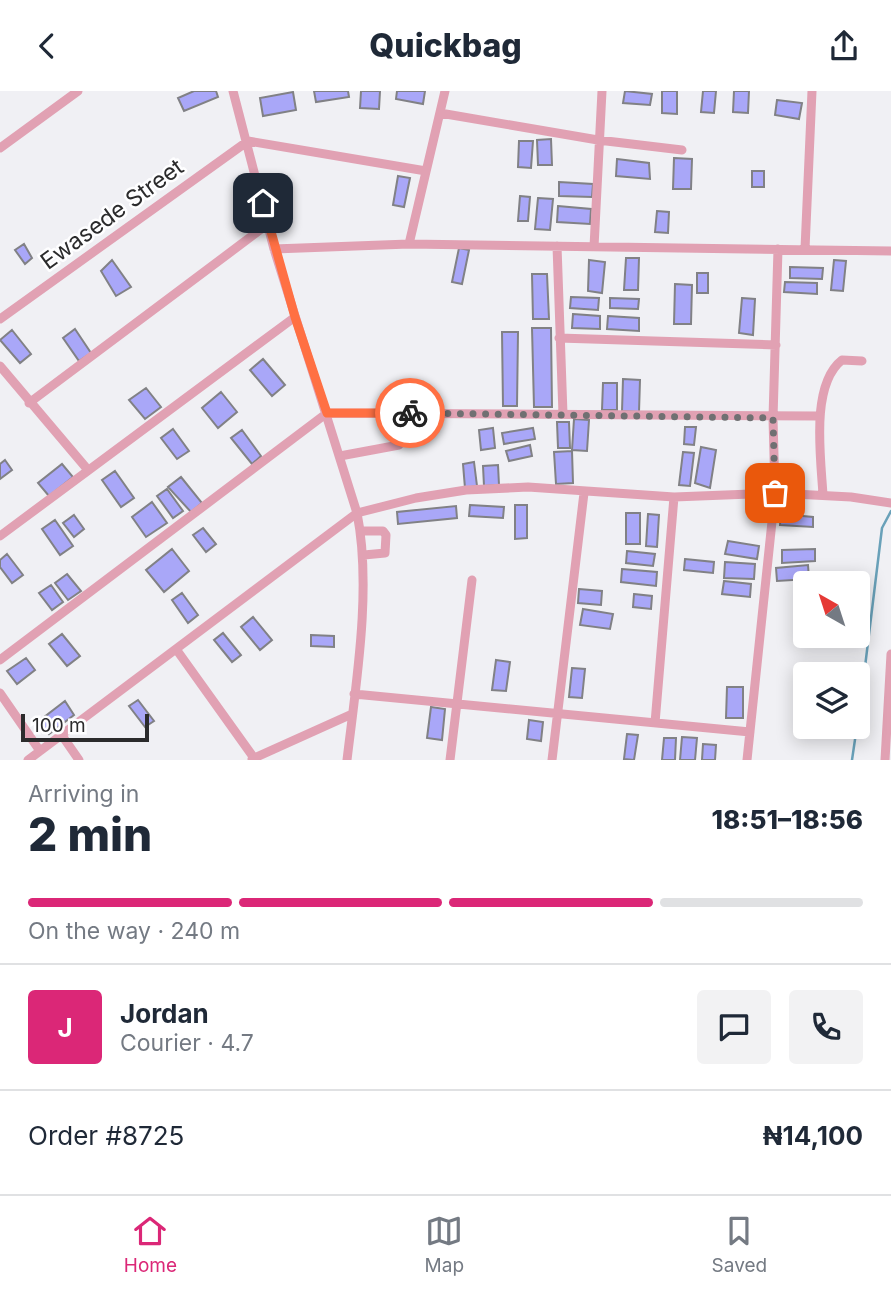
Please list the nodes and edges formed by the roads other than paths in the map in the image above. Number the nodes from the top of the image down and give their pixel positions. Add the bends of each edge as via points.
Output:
1 (78, 91) edge
2 (233, 91) edge
3 (445, 91) edge
4 (602, 91) edge
5 (812, 91) edge
6 (440, 113) junction
7 (598, 140) junction
8 (247, 141) junction
9 (0, 148) edge
10 (682, 150) dead end
11 (426, 171) junction
12 (268, 224) junction
13 (409, 244) junction
14 (557, 246) junction
15 (594, 247) junction
16 (274, 249) junction
17 (778, 249) junction
18 (805, 249) junction
19 (891, 251) edge
20 (295, 317) junction
21 (0, 319) edge
22 (559, 338) junction
23 (776, 345) junction
24 (862, 361) dead end
25 (0, 366) edge
26 (29, 403) junction
27 (327, 413) junction
28 (563, 414) junction
29 (819, 416) junction
30 (773, 418) junction
31 (398, 445) dead end
32 (340, 456) junction
33 (88, 470) junction
34 (584, 493) junction
35 (775, 493) junction
36 (823, 495) junction
37 (674, 497) junction
38 (891, 503) edge
39 (357, 513) junction
40 (361, 531) junction
41 (0, 535) edge
42 (365, 555) junction
43 (472, 580) dead end
44 (176, 649) junction
45 (891, 654) edge
46 (0, 660) edge
47 (0, 693) edge
48 (354, 694) junction
49 (454, 703) junction
50 (352, 713) junction
51 (558, 713) junction
52 (655, 723) junction
53 (750, 732) junction
54 (61, 734) junction
55 (40, 751) junction
56 (253, 759) edge
57 (28, 760) edge
58 (79, 760) edge
59 (347, 760) edge
60 (450, 760) edge
61 (552, 760) edge
62 (747, 760) edge
63 (886, 760) edge

1 - 9 street
2 - 8 street
3 - 6 street
4 - 7 street
5 - 18 street
6 - 7 street
6 - 11 street
7 - 10 street
7 - 15 street
8 - 11 street
8 - 12 street
8 - 21 street, Ewasede Street
11 - 13 street
12 - 16 street
12 - 26 street
13 - 14 street
13 - 16 street
14 - 15 street
14 - 22 street
15 - 17 street
16 - 20 street
17 - 18 street
17 - 23 street
18 - 19 street
20 - 27 street
20 - 33 street
22 - 23 street
22 - 28 street
23 - 30 street
24 - 29 street via 837,363
25 - 26 street
26 - 33 street
27 - 28 street
27 - 32 street
27 - 46 street
28 - 30 street
29 - 30 street
29 - 36 street
30 - 35 street
31 - 32 street
32 - 39 street
33 - 41 street
34 - 37 street
34 - 39 street via 528,487 466,489
34 - 51 street
35 - 36 street
35 - 37 street
35 - 53 street
36 - 38 street
37 - 52 street
39 - 40 street
39 - 44 street
40 - 42 street
40 - 42 street via 386,535 385,553
42 - 48 street
43 - 49 street
44 - 54 street
44 - 56 street
45 - 63 street
47 - 55 street
48 - 49 street
48 - 50 street
49 - 51 street
49 - 60 street
50 - 56 street
50 - 59 street
51 - 52 street
51 - 61 street
52 - 53 street
53 - 62 street
54 - 55 street
54 - 58 street
55 - 57 street

